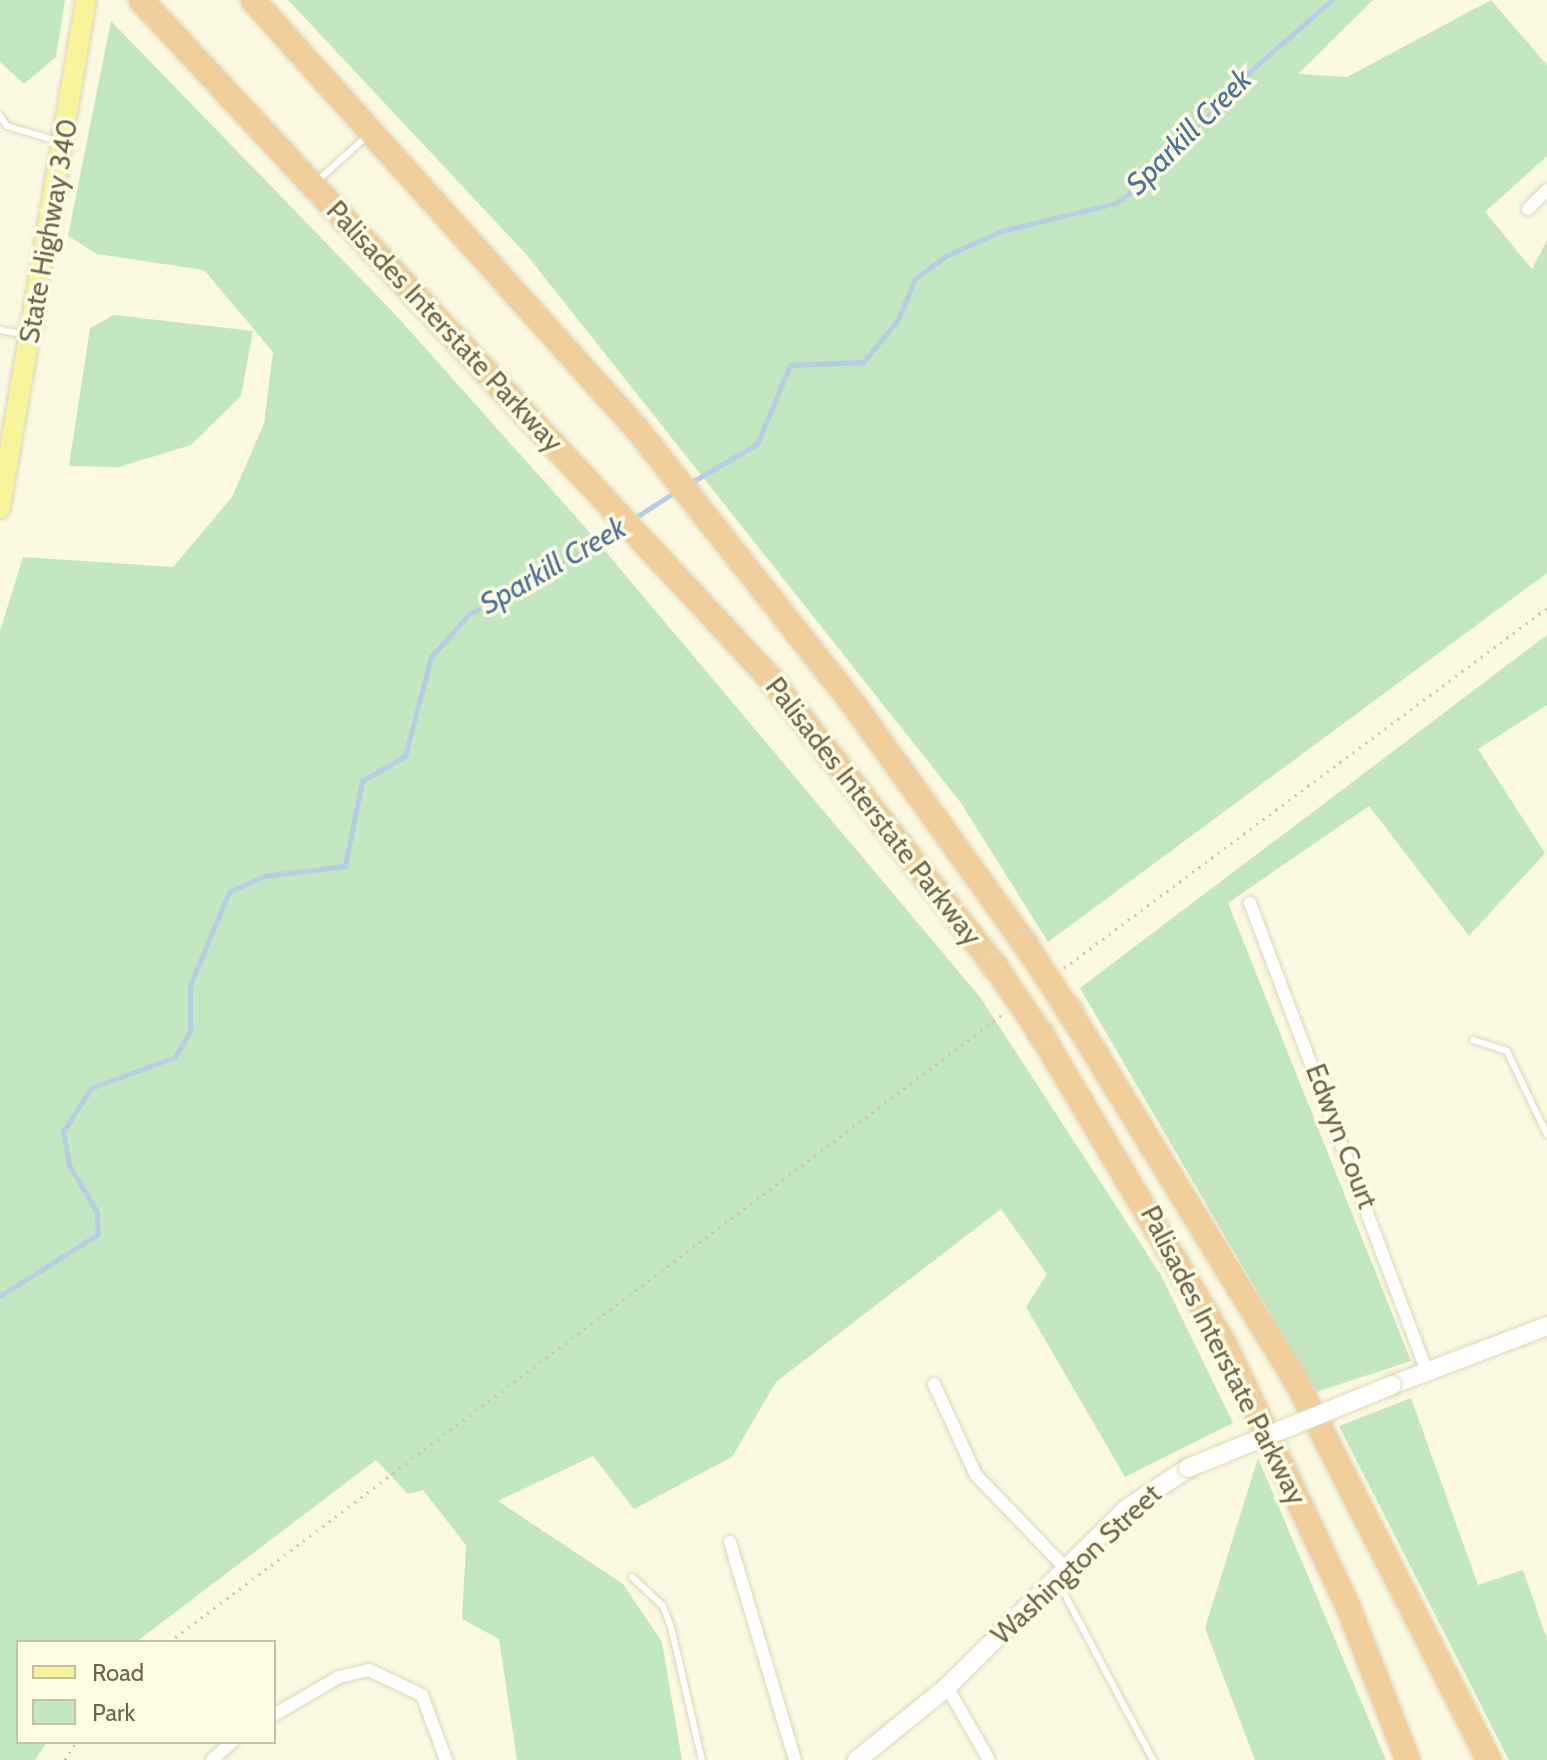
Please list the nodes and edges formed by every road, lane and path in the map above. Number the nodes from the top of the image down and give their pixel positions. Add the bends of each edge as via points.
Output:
1 (141, 0) edge
2 (253, 0) edge
3 (85, 4) edge
4 (0, 116) edge
5 (374, 129) junction
6 (63, 143) junction
7 (313, 185) junction
8 (1547, 190) edge
9 (1528, 209) dead end
10 (0, 330) edge
11 (30, 336) junction
12 (0, 508) edge
13 (1547, 608) edge
14 (1250, 903) dead end
15 (1061, 970) dead end
16 (1011, 1008) dead end
17 (1473, 1040) dead end
18 (1547, 1135) edge
19 (1547, 1326) edge
20 (1427, 1372) junction
21 (934, 1384) dead end
22 (730, 1542) dead end
23 (1061, 1574) junction
24 (632, 1577) dead end
25 (171, 1640) edge
26 (1372, 1664) junction
27 (947, 1687) junction
28 (276, 1714) edge
29 (230, 1744) edge
30 (212, 1760) edge
31 (446, 1760) edge
32 (702, 1760) edge
33 (795, 1760) edge
34 (857, 1760) edge
35 (989, 1760) edge
36 (1153, 1760) edge
37 (1408, 1760) edge
38 (1418, 1760) edge
39 (1489, 1760) edge

1 - 7 highway, Palisades Interstate Parkway
2 - 5 highway, Palisades Interstate Parkway
3 - 6 main road, State Highway 340
4 - 6 lane via 7,126
5 - 7 lane
5 - 39 highway, Palisades Interstate Parkway, bridge via 701,508 889,751 1025,944 1296,1381
6 - 11 main road, State Highway 340
7 - 26 highway, Palisades Interstate Parkway, bridge via 769,677 995,966 1041,1034 1225,1345
8 - 9 street
10 - 11 lane
11 - 12 main road, State Highway 340
13 - 15 path
14 - 20 street, Edwyn Court
16 - 25 path via 253,1572
17 - 18 lane via 1507,1051
19 - 20 main road, Washington Street
20 - 23 main road, Washington Street, bridge via 1188,1468 1141,1497
21 - 23 street via 976,1475
22 - 33 street
23 - 27 main road, Washington Street
23 - 36 lane
24 - 32 lane via 663,1606
26 - 37 highway, Palisades Interstate Parkway
26 - 38 lane
27 - 34 main road, Washington Street
27 - 35 street
28 - 31 street via 339,1677 369,1670 422,1695
29 - 30 street

